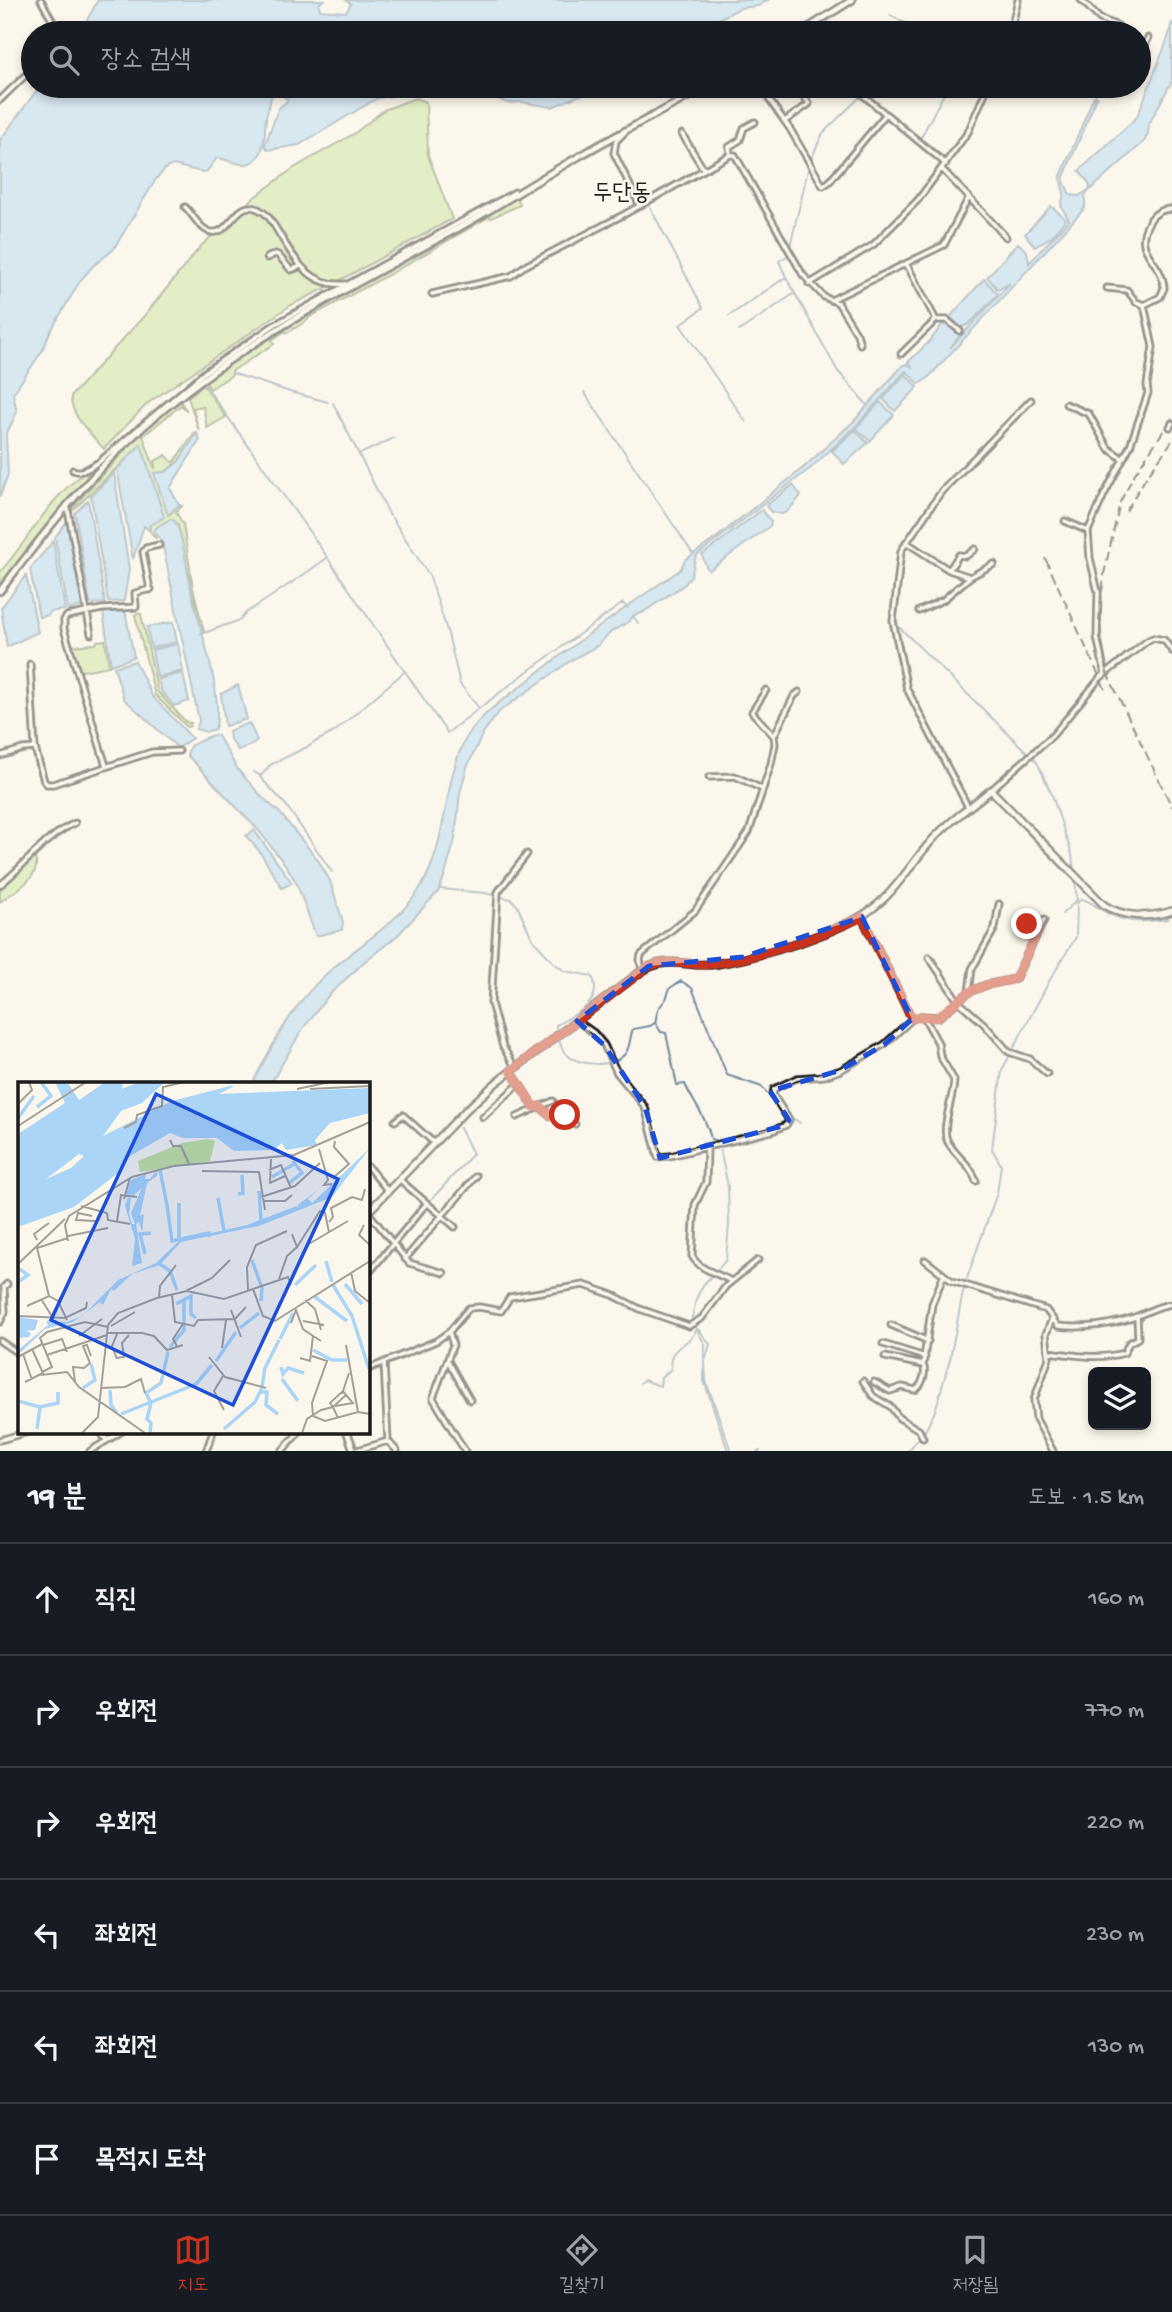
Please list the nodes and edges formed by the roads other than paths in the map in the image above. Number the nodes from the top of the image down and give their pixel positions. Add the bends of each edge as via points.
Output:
1 (41, 0) edge
2 (852, 0) edge
3 (1018, 0) edge
4 (1081, 0) edge
5 (52, 21) edge
6 (819, 21) edge
7 (1013, 21) edge
8 (1105, 21) edge
9 (21, 80) edge
10 (686, 98) edge
11 (769, 98) edge
12 (805, 98) edge
13 (866, 98) edge
14 (983, 98) edge
15 (0, 100) edge
16 (885, 115) junction
17 (785, 121) junction
18 (755, 122) dead end
19 (626, 130) junction
20 (682, 134) dead end
21 (730, 155) junction
22 (946, 164) junction
23 (942, 169) junction
24 (705, 170) junction
25 (527, 188) junction
26 (969, 197) junction
27 (185, 206) dead end
28 (639, 206) junction
29 (1172, 209) edge
30 (1006, 237) dead end
31 (267, 258) dead end
32 (907, 265) junction
33 (301, 266) junction
34 (351, 282) junction
35 (809, 284) junction
36 (1107, 288) dead end
37 (432, 294) dead end
38 (831, 300) junction
39 (1144, 305) junction
40 (936, 320) junction
41 (960, 331) dead end
42 (860, 344) dead end
43 (901, 354) dead end
44 (1031, 400) dead end
45 (1066, 404) dead end
46 (1123, 459) junction
47 (73, 470) dead end
48 (67, 505) junction
49 (1066, 521) dead end
50 (1088, 531) junction
51 (906, 542) junction
52 (159, 545) dead end
53 (975, 549) dead end
54 (994, 564) dead end
55 (949, 570) junction
56 (970, 577) junction
57 (0, 591) edge
58 (919, 611) dead end
59 (87, 613) junction
60 (90, 634) dead end
61 (1172, 651) edge
62 (30, 664) dead end
63 (1105, 674) junction
64 (766, 690) dead end
65 (799, 692) dead end
66 (774, 736) junction
67 (35, 748) junction
68 (179, 751) dead end
69 (0, 756) edge
70 (106, 766) junction
71 (709, 776) dead end
72 (762, 789) junction
73 (991, 790) junction
74 (969, 809) junction
75 (75, 823) dead end
76 (527, 854) dead end
77 (0, 885) edge
78 (999, 904) dead end
79 (1172, 911) edge
80 (862, 917) junction
81 (1044, 920) dead end
82 (1027, 924) dead end
83 (1038, 931) junction
84 (929, 957) dead end
85 (642, 970) junction
86 (969, 992) junction
87 (958, 1001) junction
88 (923, 1016) junction
89 (912, 1019) junction
90 (577, 1021) junction
91 (513, 1069) junction
92 (1047, 1074) dead end
93 (519, 1084) junction
94 (553, 1101) dead end
95 (540, 1106) junction
96 (534, 1107) junction
97 (483, 1117) dead end
98 (517, 1117) dead end
99 (395, 1121) dead end
100 (575, 1124) dead end
101 (434, 1143) junction
102 (707, 1147) junction
103 (369, 1168) edge
104 (476, 1176) dead end
105 (400, 1180) junction
106 (976, 1181) dead end
107 (388, 1191) junction
108 (427, 1203) junction
109 (369, 1211) edge
110 (369, 1213) edge
111 (442, 1216) junction
112 (455, 1227) dead end
113 (392, 1242) junction
114 (405, 1259) junction
115 (758, 1260) dead end
116 (925, 1260) dead end
117 (369, 1273) edge
118 (444, 1273) dead end
119 (943, 1277) junction
120 (731, 1281) junction
121 (7, 1284) dead end
122 (1172, 1304) edge
123 (1137, 1316) junction
124 (1052, 1319) junction
125 (0, 1322) edge
126 (891, 1325) dead end
127 (449, 1332) junction
128 (0, 1341) edge
129 (928, 1341) junction
130 (883, 1344) dead end
131 (1048, 1352) junction
132 (18, 1353) edge
133 (885, 1357) dead end
134 (925, 1357) junction
135 (448, 1361) junction
136 (384, 1363) junction
137 (923, 1365) junction
138 (369, 1369) edge
139 (863, 1381) dead end
140 (874, 1382) dead end
141 (470, 1400) dead end
142 (19, 1434) edge
143 (102, 1434) edge
144 (118, 1434) edge
145 (212, 1434) edge
146 (297, 1434) edge
147 (348, 1434) edge
148 (1, 1438) edge
149 (923, 1438) dead end
150 (107, 1440) junction
151 (388, 1441) junction
152 (90, 1451) edge
153 (206, 1451) edge
154 (282, 1451) edge
155 (354, 1451) edge
156 (397, 1451) edge
157 (465, 1451) edge
158 (1053, 1451) edge

1 - 5 street
2 - 6 street
3 - 7 street
4 - 8 street
9 - 15 street
10 - 19 street
11 - 17 street
12 - 17 street via 808,104
13 - 16 street
14 - 22 street via 968,132
16 - 17 street via 824,186
16 - 22 street
18 - 21 street via 729,147
19 - 25 street
19 - 28 street via 616,141 614,153
20 - 24 street
21 - 24 street
21 - 35 street via 735,155
22 - 23 street
23 - 26 street
23 - 35 street via 873,245
24 - 28 street
25 - 34 street
25 - 48 street via 248,347 142,428
26 - 30 street
26 - 32 street via 944,245
27 - 33 street via 201,226 213,231 245,208 259,208
28 - 37 street via 511,276
29 - 39 street via 1152,216 1143,235 1143,246 1159,270 1164,288 1160,296
31 - 33 street via 275,254 291,270
32 - 38 street
32 - 40 street
33 - 34 street via 329,284
34 - 47 street via 240,347 168,401 99,462 86,470
35 - 38 street
36 - 39 street via 1127,290
38 - 42 street via 838,303
39 - 46 street via 1153,347 1148,393
40 - 41 street via 947,320
40 - 43 street
44 - 51 street via 941,492
45 - 46 street via 1089,414 1108,448
46 - 50 street
48 - 57 street
48 - 59 street
49 - 50 street
50 - 63 street via 1098,592 1097,637
51 - 55 street
51 - 74 street via 893,621 907,689
52 - 59 street via 143,552 151,590 135,593 136,607
53 - 55 street via 967,556 959,555
54 - 56 street
55 - 56 street
56 - 58 street via 943,600
59 - 60 street
59 - 70 street via 67,616 64,629
61 - 63 street via 1164,640 1153,638
62 - 67 street
63 - 73 street via 1053,735
64 - 66 street via 752,712
65 - 66 street
66 - 72 street
67 - 69 street
67 - 70 street via 47,784
68 - 70 street via 152,752
71 - 72 street via 735,776
72 - 85 street via 756,817 727,868 695,911 641,955
73 - 74 main road
73 - 79 main road via 1104,905 1140,916
74 - 80 main road via 928,844 896,888
75 - 77 street via 55,833
76 - 91 street via 498,892 491,1003
78 - 86 street via 995,929 972,970
80 - 85 main road via 806,940 743,957 708,965 660,962
80 - 89 street
81 - 83 street
82 - 83 street
83 - 86 street via 1015,979
84 - 87 street
85 - 90 main road
86 - 87 street
87 - 88 street via 939,1017
87 - 92 street via 1009,1052 1030,1059
88 - 89 street
88 - 106 street via 954,1080 945,1137
89 - 102 street via 885,1044 841,1070 797,1078 774,1089 773,1095 789,1120 786,1125
90 - 91 main road
90 - 102 street via 604,1045 617,1073 645,1107 658,1157
91 - 93 street
91 - 101 main road
93 - 96 street
93 - 97 street
94 - 95 street
95 - 96 street
95 - 100 street via 550,1116 562,1113
96 - 98 street
99 - 101 street via 403,1115
101 - 105 main road
102 - 120 street via 706,1182 695,1205 692,1256
103 - 107 street
104 - 111 street
105 - 107 main road
105 - 108 street
107 - 109 main road
108 - 111 street
108 - 113 street
110 - 113 street
111 - 112 street
111 - 114 street
113 - 114 street
113 - 117 street
114 - 118 street
115 - 120 street
116 - 119 street
119 - 124 street via 1046,1310
119 - 129 street via 932,1304
120 - 127 street via 702,1318 689,1326 584,1285 510,1297 501,1311 469,1308
121 - 125 street
122 - 123 street
123 - 124 street via 1084,1326 1058,1326
123 - 131 street via 1138,1339 1129,1343 1124,1353 1074,1357
124 - 131 street via 1046,1334
126 - 129 street
127 - 135 street via 453,1345
127 - 136 street
128 - 132 street
129 - 134 street
130 - 134 street
131 - 158 street via 1034,1400 1036,1419
133 - 137 street
134 - 137 street
135 - 141 street
135 - 157 street via 433,1398
136 - 138 street
136 - 151 street
137 - 140 street via 918,1389 888,1391
139 - 149 street via 873,1396 919,1430
142 - 148 street
143 - 150 street
144 - 150 street
145 - 153 street
146 - 154 street
147 - 155 street
150 - 152 street
151 - 155 street
151 - 156 street

